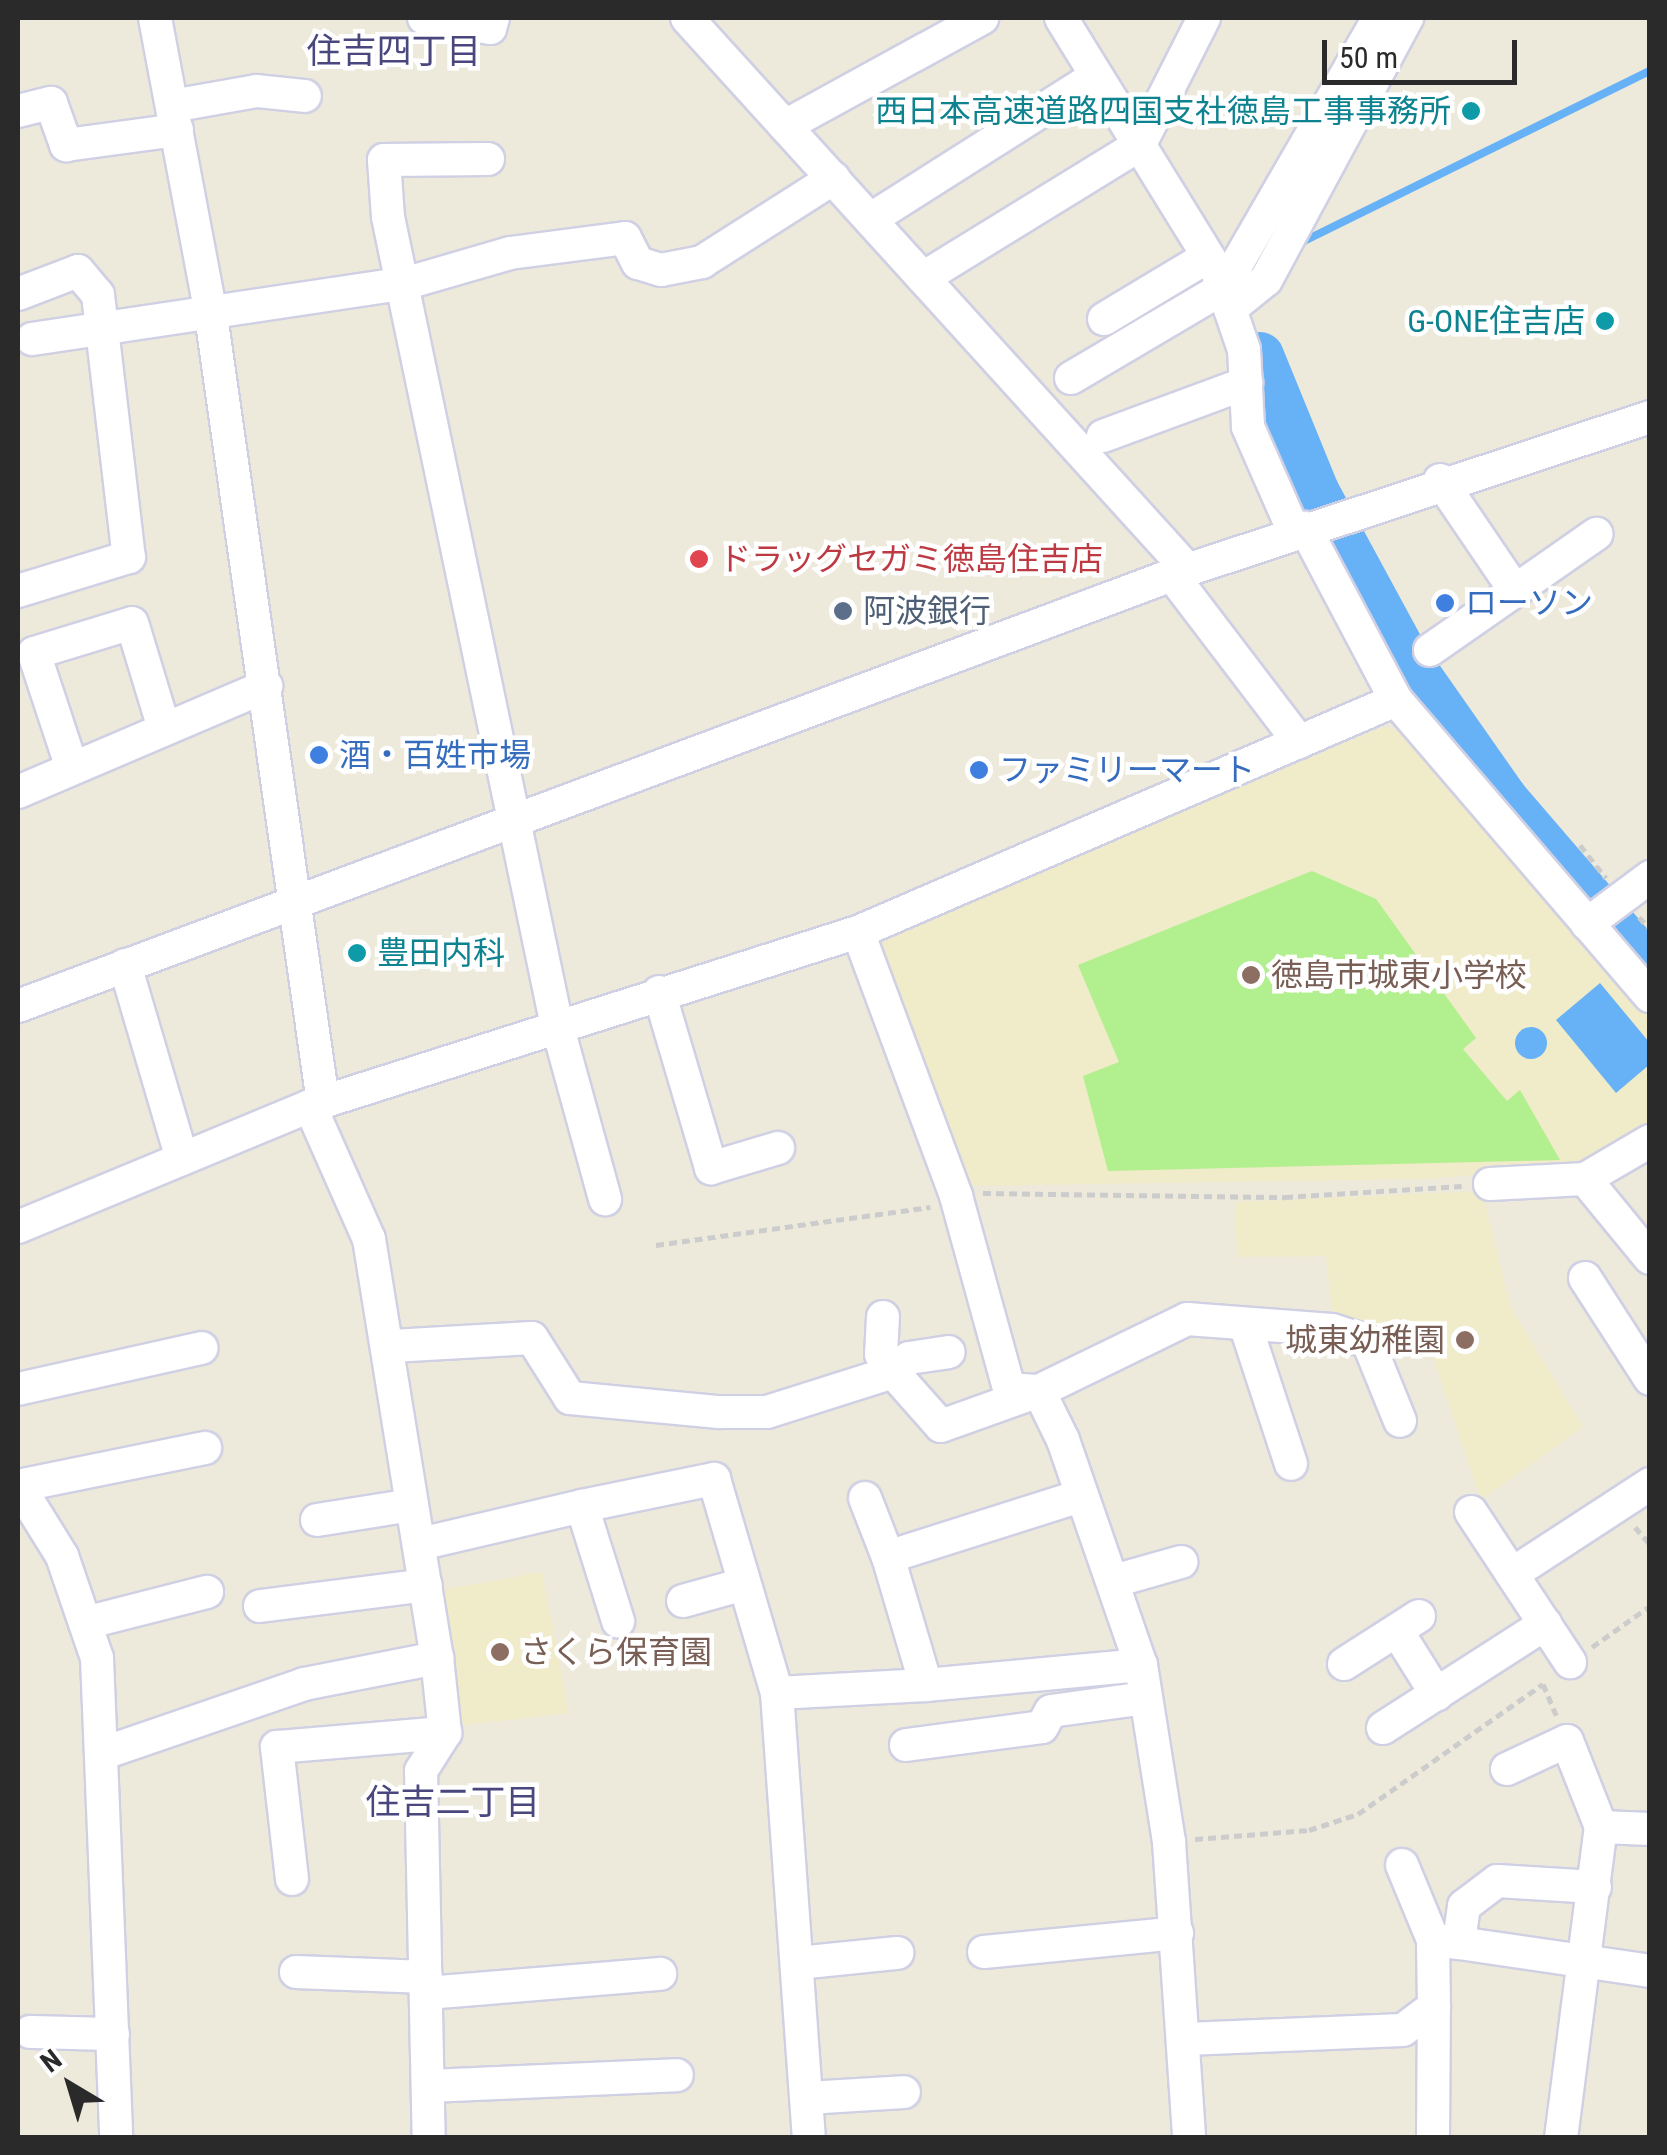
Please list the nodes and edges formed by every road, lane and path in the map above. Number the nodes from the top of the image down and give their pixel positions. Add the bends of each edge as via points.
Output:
1 (424, 18) edge
2 (492, 18) edge
3 (688, 18) edge
4 (982, 18) edge
5 (1061, 18) edge
6 (1204, 18) edge
7 (1379, 18) edge
8 (1407, 18) edge
9 (149, 19) edge
10 (1094, 77) junction
11 (305, 96) dead end
12 (18, 111) edge
13 (174, 118) junction
14 (786, 126) junction
15 (1136, 148) junction
16 (488, 159) dead end
17 (834, 178) junction
18 (871, 219) junction
19 (1208, 256) junction
20 (924, 278) junction
21 (407, 283) junction
22 (18, 294) edge
23 (1226, 298) junction
24 (210, 308) junction
25 (1104, 319) dead end
26 (98, 331) junction
27 (32, 340) dead end
28 (1071, 378) dead end
29 (1246, 382) junction
30 (1650, 416) edge
31 (1102, 436) dead end
32 (1440, 480) junction
33 (1315, 525) junction
34 (1596, 534) dead end
35 (1180, 573) junction
36 (1514, 589) junction
37 (18, 591) edge
38 (1430, 650) dead end
39 (266, 686) junction
40 (1396, 700) junction
41 (164, 728) junction
42 (1299, 742) junction
43 (72, 768) junction
44 (18, 792) edge
45 (520, 816) junction
46 (1650, 876) edge
47 (293, 901) junction
48 (1598, 915) junction
49 (858, 932) junction
50 (125, 965) junction
51 (659, 992) junction
52 (1650, 996) edge
53 (18, 1006) edge
54 (556, 1021) junction
55 (317, 1104) junction
56 (1650, 1141) edge
57 (778, 1148) dead end
58 (182, 1159) junction
59 (1585, 1179) junction
60 (1490, 1184) joint
61 (605, 1198) dead end
62 (956, 1199) junction
63 (18, 1227) edge
64 (656, 1244) dead end
65 (1650, 1258) edge
66 (1585, 1278) dead end
67 (882, 1317) dead end
68 (1246, 1327) junction
69 (392, 1346) junction
70 (200, 1348) dead end
71 (950, 1352) dead end
72 (893, 1372) junction
73 (1650, 1380) edge
74 (18, 1389) edge
75 (1039, 1391) junction
76 (1400, 1421) dead end
77 (206, 1448) dead end
78 (1291, 1464) dead end
79 (1650, 1484) edge
80 (18, 1486) edge
81 (1077, 1497) junction
82 (864, 1498) dead end
83 (412, 1505) junction
84 (582, 1506) junction
85 (1470, 1512) dead end
86 (318, 1520) dead end
87 (420, 1544) junction
88 (888, 1556) junction
89 (1181, 1562) dead end
90 (1512, 1574) junction
91 (1114, 1582) junction
92 (744, 1584) junction
93 (426, 1586) junction
94 (207, 1592) dead end
95 (683, 1601) dead end
96 (260, 1606) dead end
97 (618, 1621) dead end
98 (85, 1623) junction
99 (1545, 1624) junction
100 (436, 1658) junction
101 (1570, 1662) dead end
102 (1344, 1664) dead end
103 (1142, 1665) junction
104 (926, 1684) junction
105 (1543, 1684) dead end
106 (777, 1693) junction
107 (1437, 1694) junction
108 (272, 1695) junction
109 (1146, 1698) junction
110 (1383, 1728) dead end
111 (445, 1733) junction
112 (906, 1745) dead end
113 (276, 1747) junction
114 (104, 1754) junction
115 (1507, 1770) dead end
116 (1601, 1827) junction
117 (1650, 1829) edge
118 (1169, 1842) junction
119 (1402, 1865) dead end
120 (292, 1879) dead end
121 (1595, 1887) junction
122 (1177, 1933) junction
123 (1446, 1942) junction
124 (984, 1952) dead end
125 (897, 1953) dead end
126 (1587, 1957) junction
127 (798, 1963) junction
128 (1650, 1971) edge
129 (296, 1972) dead end
130 (660, 1974) dead end
131 (427, 1985) junction
132 (1434, 2007) junction
133 (30, 2032) dead end
134 (113, 2034) junction
135 (1186, 2039) junction
136 (676, 2076) dead end
137 (428, 2086) junction
138 (904, 2092) dead end
139 (807, 2098) junction
140 (116, 2138) edge
141 (429, 2138) edge
142 (809, 2138) edge
143 (1189, 2138) edge
144 (1433, 2138) edge
145 (1561, 2138) edge

1 - 2 street via 490,28
3 - 14 street
4 - 14 street
5 - 10 street
6 - 15 street
7 - 23 street
8 - 23 street via 1266,280
9 - 13 street
10 - 15 street
10 - 18 street
11 - 13 street via 258,91
12 - 13 street via 51,102 66,145
13 - 24 street
14 - 17 street
15 - 19 street
15 - 20 street
16 - 21 street via 384,160
17 - 18 street
17 - 21 street via 702,262 661,270 638,263 625,238 510,254
18 - 20 street
19 - 23 street
19 - 25 street
20 - 35 street
21 - 24 street
21 - 45 street
22 - 26 street via 78,271 98,296
23 - 28 street
23 - 29 street
24 - 26 street
24 - 39 street
26 - 27 street
26 - 37 street via 129,557
29 - 31 street
29 - 33 street via 1248,427
30 - 32 street
32 - 33 street
32 - 36 street
33 - 35 street
33 - 40 street
34 - 36 street
35 - 42 street
35 - 45 street
36 - 38 street
39 - 41 street
39 - 47 street
40 - 42 street
40 - 48 street
41 - 43 street
41 - 43 street via 132,622 34,654
42 - 49 street
43 - 44 street
45 - 47 street
45 - 54 street
46 - 48 street
47 - 50 street
47 - 55 street
48 - 52 street
49 - 51 street
49 - 62 street
50 - 53 street
50 - 58 street
51 - 54 street
51 - 57 street via 712,1168
54 - 55 street
54 - 61 street
55 - 58 street
55 - 69 street via 355,1195
56 - 59 street
58 - 63 street
59 - 60 street
59 - 65 street
60 - 62 path via 1285,1197
62 - 64 path
62 - 75 street via 1010,1389
66 - 73 street
67 - 72 street via 881,1354
68 - 75 street via 1187,1320
68 - 76 street via 1332,1330 1368,1342
68 - 78 street
69 - 72 street via 532,1338 570,1398 718,1412 767,1412
69 - 83 street
70 - 74 street
71 - 72 street via 909,1358
72 - 75 street via 941,1426
75 - 81 street
77 - 80 street
79 - 90 street
80 - 98 street via 62,1556
81 - 88 street
81 - 91 street
82 - 88 street
83 - 86 street
83 - 87 street
84 - 87 street
84 - 92 street via 714,1479
84 - 97 street
85 - 90 street
87 - 93 street
88 - 104 street
89 - 91 street
90 - 99 street
91 - 103 street
92 - 95 street
92 - 106 street
93 - 96 street
93 - 100 street
94 - 98 street
98 - 114 street
99 - 101 street
99 - 107 street
100 - 108 street
100 - 111 street
102 - 107 street via 1408,1623
103 - 104 street
103 - 109 street
104 - 106 street
105 - 118 path via 1358,1814 1309,1830
106 - 127 street
107 - 110 street
108 - 113 street
108 - 114 street
109 - 112 street via 1051,1711 1042,1727
109 - 118 street
111 - 113 street
111 - 131 street via 421,1771
113 - 120 street
114 - 134 street
115 - 116 street via 1566,1741
116 - 117 street
116 - 121 street
118 - 122 street
119 - 123 street
121 - 123 street via 1484,1886 1464,1906
121 - 126 street
122 - 124 street
122 - 135 street
123 - 126 street
123 - 132 street
125 - 127 street
126 - 128 street
126 - 145 street
127 - 139 street
129 - 131 street
130 - 131 street
131 - 137 street
132 - 135 street via 1403,2030
132 - 144 street
133 - 134 street
134 - 140 street
135 - 143 street
136 - 137 street
137 - 141 street
138 - 139 street
139 - 142 street

